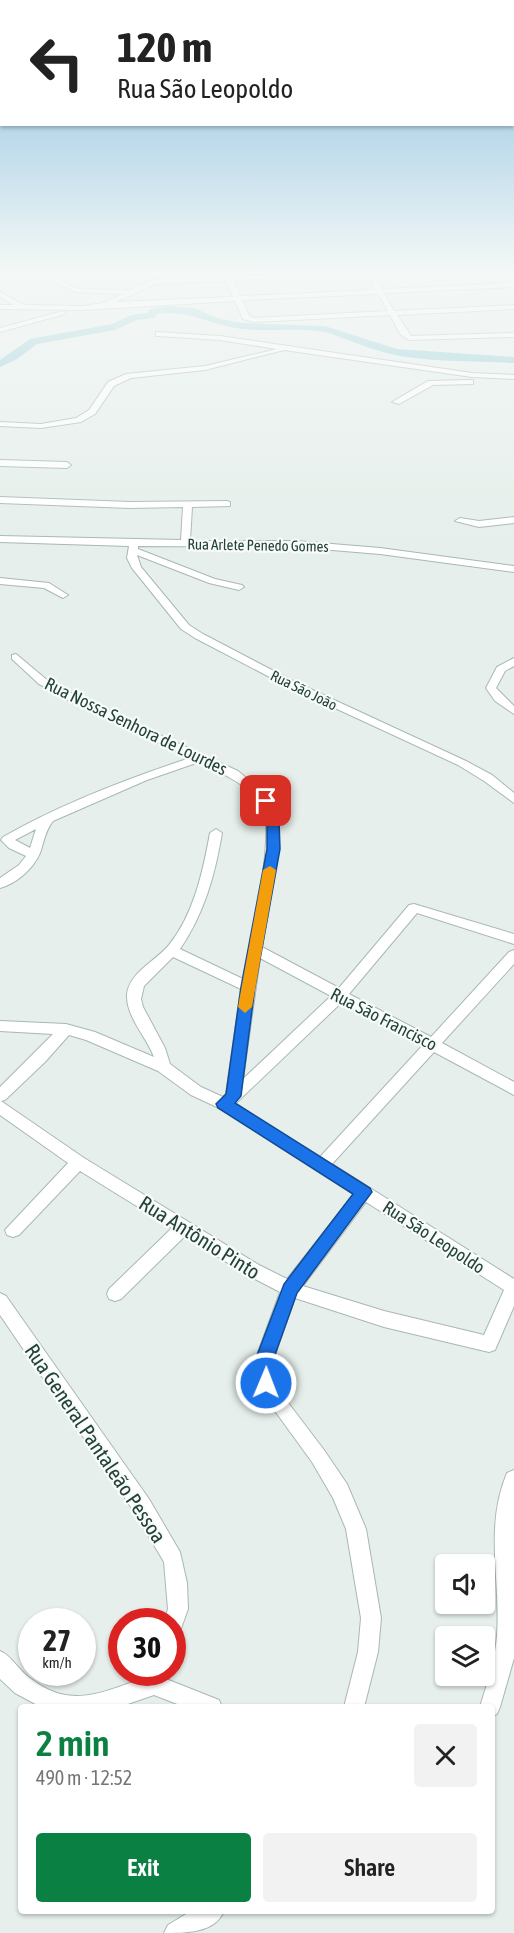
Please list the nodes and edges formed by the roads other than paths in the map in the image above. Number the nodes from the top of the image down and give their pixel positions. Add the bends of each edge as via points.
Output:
1 (229, 363) edge
2 (390, 363) edge
3 (514, 378) edge
4 (396, 402) dead end
5 (0, 424) edge
6 (0, 463) edge
7 (67, 465) dead end
8 (0, 500) edge
9 (188, 504) junction
10 (227, 504) dead end
11 (514, 520) edge
12 (460, 521) dead end
13 (0, 539) edge
14 (185, 543) junction
15 (133, 547) junction
16 (514, 569) edge
17 (0, 581) edge
18 (239, 587) dead end
19 (63, 595) dead end
20 (16, 657) dead end
21 (514, 661) edge
22 (514, 711) edge
23 (197, 759) junction
24 (514, 799) edge
25 (51, 817) junction
26 (216, 833) dead end
27 (33, 854) junction
28 (0, 884) edge
29 (514, 939) edge
30 (255, 949) junction
31 (171, 951) junction
32 (514, 955) edge
33 (248, 987) junction
34 (339, 997) junction
35 (0, 1026) edge
36 (66, 1029) junction
37 (433, 1042) junction
38 (163, 1067) junction
39 (514, 1089) edge
40 (0, 1096) edge
41 (228, 1100) junction
42 (0, 1107) edge
43 (79, 1162) junction
44 (321, 1166) junction
45 (364, 1192) junction
46 (184, 1226) junction
47 (13, 1230) dead end
48 (514, 1287) edge
49 (290, 1289) junction
50 (115, 1294) dead end
51 (0, 1301) edge
52 (514, 1479) edge
53 (178, 1608) edge
54 (0, 1661) edge
55 (139, 1686) edge
56 (170, 1686) edge
57 (60, 1704) edge
58 (96, 1704) edge
59 (206, 1704) edge
60 (355, 1704) edge
61 (491, 1704) edge
62 (208, 1914) edge
63 (176, 1933) edge

1 - 5 street via 129,376 111,384 92,412 78,420 41,426
2 - 3 street
3 - 4 street via 431,383
6 - 7 street
8 - 9 street
9 - 10 street
9 - 14 street
11 - 12 street via 480,524
13 - 15 street, Rua Arlete Penedo Gomes
14 - 15 street, Rua Arlete Penedo Gomes
14 - 16 street, Rua Arlete Penedo Gomes via 296,543
15 - 18 street via 212,581
15 - 24 street, Rua São João via 136,568 185,627 287,682 462,763
17 - 19 street via 46,585
20 - 23 street, Rua Nossa Senhora de Lourdes via 43,682
21 - 22 street via 501,669 491,688
23 - 25 street via 143,777
23 - 30 street, Rua Nossa Senhora de Lourdes via 234,774 271,810 273,849
25 - 27 street via 42,826
25 - 27 street via 7,840
26 - 31 street via 194,913
27 - 28 street via 19,873
29 - 34 street via 414,908
30 - 33 street, Rua Nossa Senhora de Lourdes
30 - 34 street, Rua São Francisco
31 - 33 street
31 - 38 street via 146,974 134,999 158,1046
32 - 37 street
33 - 41 street, Rua Nossa Senhora de Lourdes
34 - 37 street, Rua São Francisco
34 - 41 street
35 - 36 street, Rua São Leopoldo
36 - 38 street, Rua São Leopoldo
36 - 40 street
37 - 39 street, Rua São Francisco
37 - 44 street
38 - 41 street, Rua São Leopoldo via 196,1091
41 - 44 street, Rua São Leopoldo
42 - 43 street, Rua Antônio Pinto
43 - 46 street, Rua Antônio Pinto
43 - 47 street
44 - 45 street, Rua São Leopoldo
45 - 48 street, Rua São Leopoldo
45 - 49 street
46 - 49 street, Rua Antônio Pinto
46 - 50 street
48 - 49 street, Rua Antônio Pinto via 489,1344 384,1319
49 - 60 street via 262,1366 277,1402 340,1491 356,1529 371,1618 368,1652
51 - 53 street, Rua General Pantaleão Pessoa via 142,1506 173,1559
52 - 61 street via 508,1488 506,1510 507,1634 500,1681
54 - 57 street via 18,1684 47,1701
55 - 58 street
56 - 59 street
62 - 63 street

